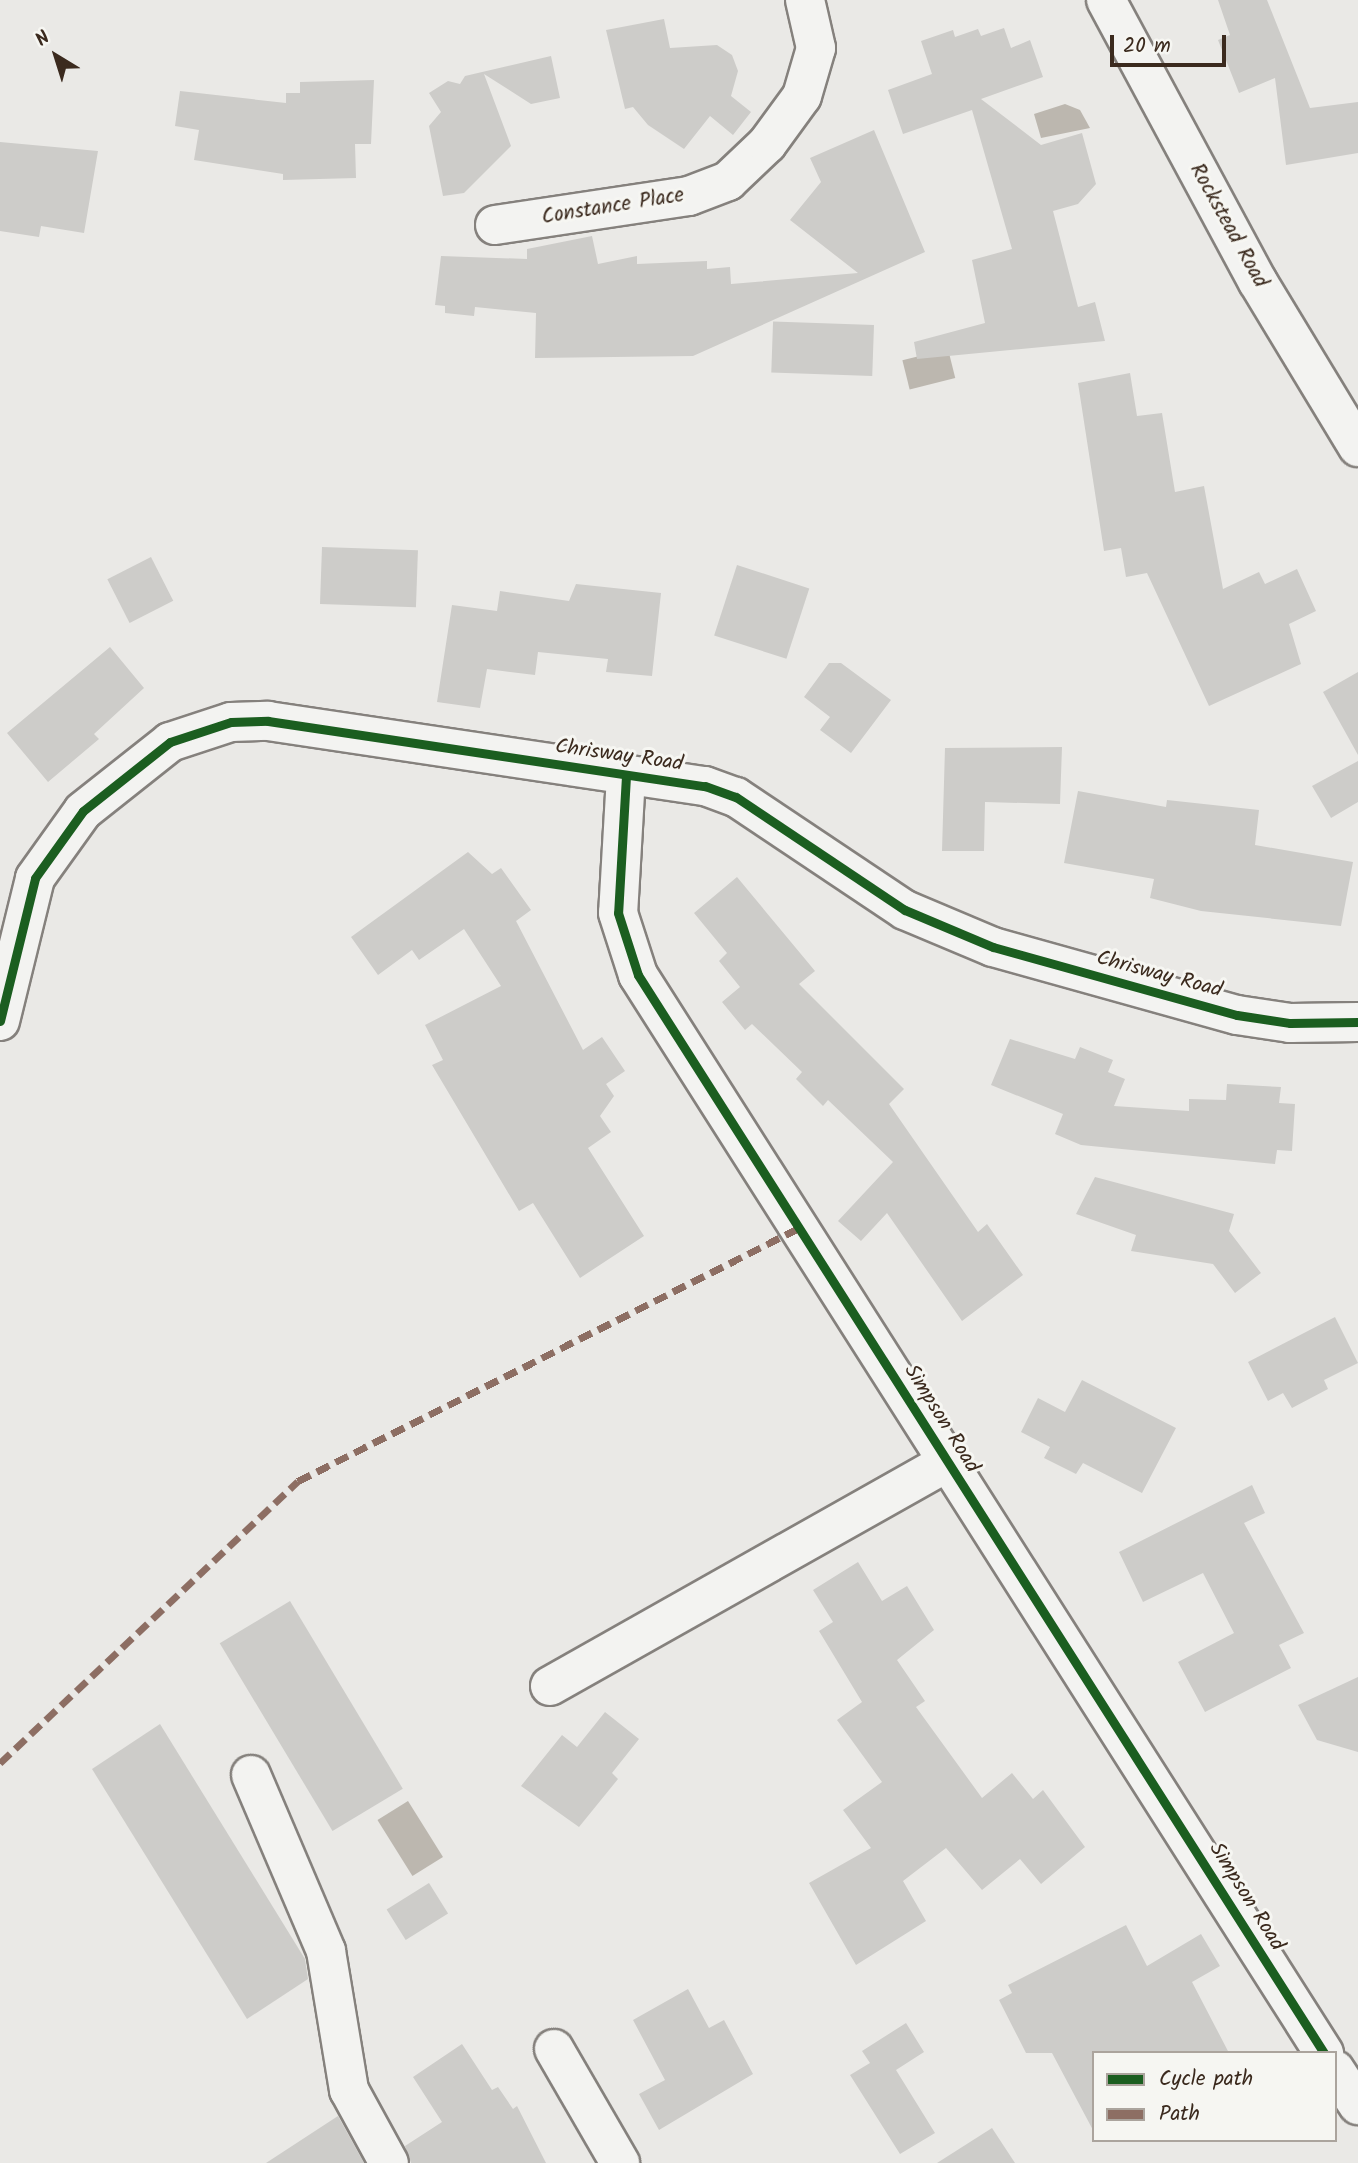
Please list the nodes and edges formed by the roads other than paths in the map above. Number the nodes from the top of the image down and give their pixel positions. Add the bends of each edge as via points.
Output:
1 (805, 0) edge
2 (1106, 0) edge
3 (495, 225) dead end
4 (1358, 447) edge
5 (626, 776) junction
6 (0, 1021) edge
7 (1358, 1022) edge
8 (948, 1462) junction
9 (550, 1686) dead end
10 (251, 1775) dead end
11 (554, 2049) dead end
12 (1323, 2051) edge
13 (1337, 2073) edge
14 (1358, 2105) edge
15 (389, 2163) edge
16 (620, 2163) edge

1 - 3 street, Constance Place via 816,48 802,96 767,144 728,181 689,196
2 - 4 street, Rockstead Road via 1258,282
5 - 6 street, Chrisway Road via 268,721 196,730 109,786 56,841 22,916
5 - 7 street, Chrisway Road via 705,786 736,797 905,910 993,947 1237,1015 1303,1024
5 - 8 street, Simpson Road via 618,913 638,975
8 - 9 street
8 - 12 street, Simpson Road
10 - 15 street via 326,1951 349,2090
11 - 16 street
13 - 14 street

